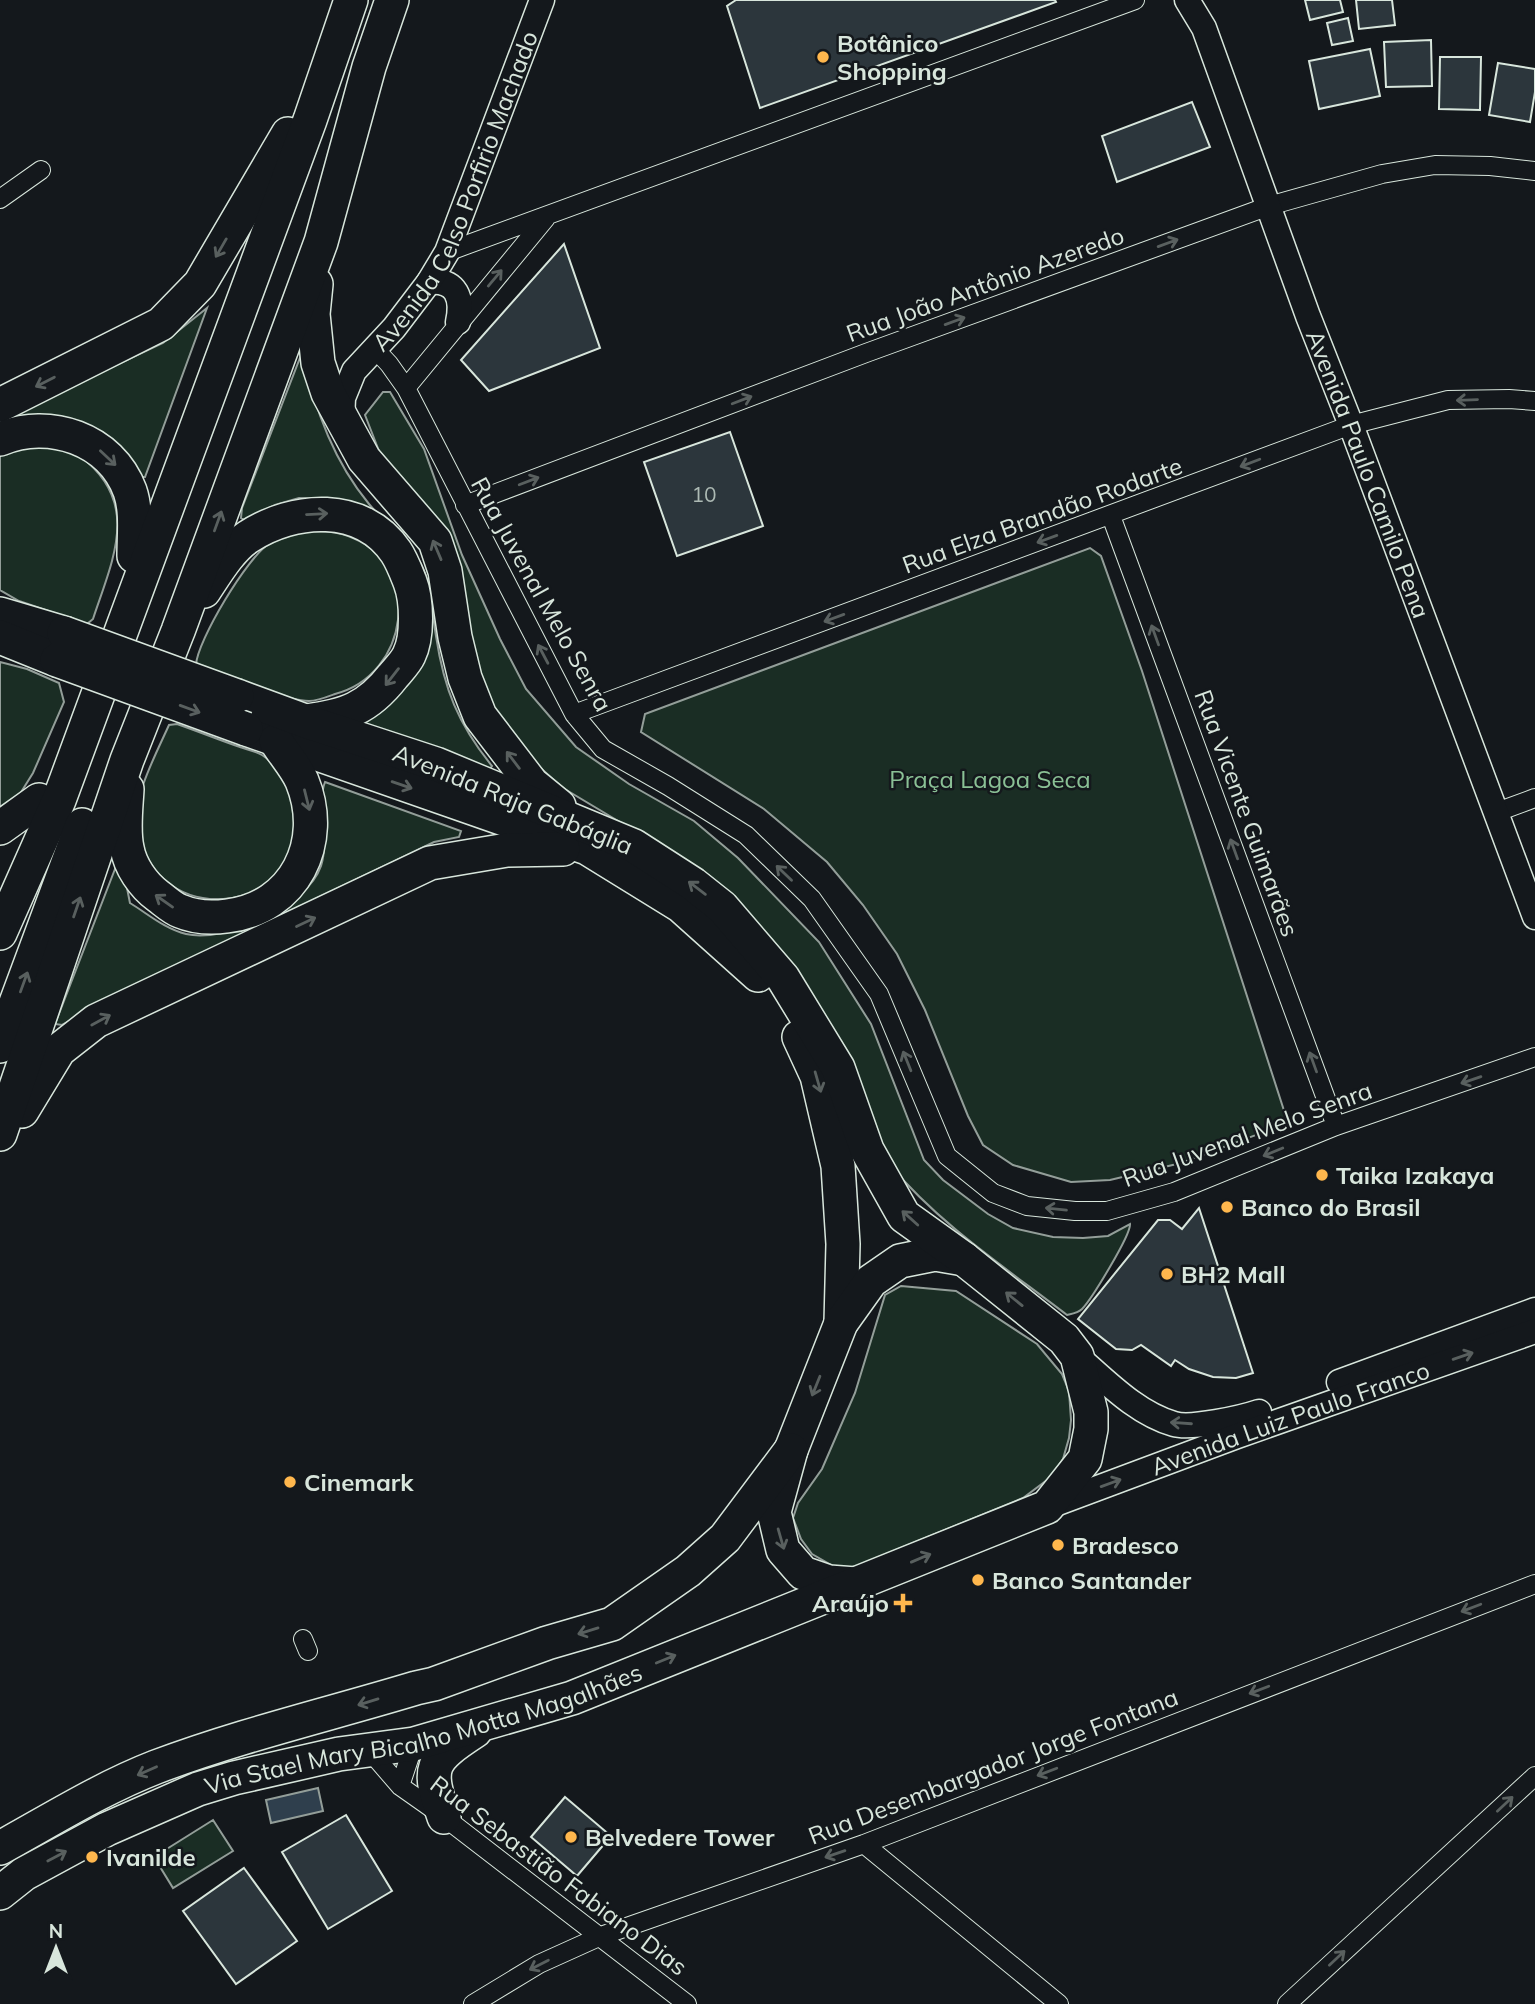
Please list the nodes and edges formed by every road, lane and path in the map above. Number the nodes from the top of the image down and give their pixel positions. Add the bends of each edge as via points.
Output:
1 (336, 0) edge
2 (351, 0) edge
3 (392, 0) edge
4 (542, 0) edge
5 (1135, 0) edge
6 (1187, 0) edge
7 (1202, 0) edge
8 (1205, 28) junction
9 (369, 67) junction
10 (293, 125) junction
11 (41, 170) dead end
12 (1535, 172) edge
13 (0, 199) edge
14 (1269, 206) junction
15 (548, 216) junction
16 (321, 242) junction
17 (447, 252) junction
18 (429, 282) junction
19 (458, 322) junction
20 (375, 349) junction
21 (318, 363) junction
22 (354, 371) junction
23 (406, 388) junction
24 (1535, 401) edge
25 (0, 405) edge
26 (342, 421) junction
27 (1351, 425) junction
28 (0, 439) edge
29 (465, 505) junction
30 (1111, 516) junction
31 (134, 556) junction
32 (0, 631) edge
33 (178, 631) junction
34 (61, 646) junction
35 (574, 714) junction
36 (305, 721) junction
37 (261, 735) junction
38 (127, 760) junction
39 (1535, 798) edge
40 (39, 800) junction
41 (1497, 812) junction
42 (0, 828) edge
43 (583, 836) junction
44 (0, 885) edge
45 (1535, 917) edge
46 (0, 933) edge
47 (0, 1046) edge
48 (1535, 1057) edge
49 (1336, 1126) junction
50 (0, 1134) edge
51 (0, 1148) edge
52 (964, 1259) junction
53 (1535, 1310) edge
54 (841, 1323) junction
55 (1535, 1331) edge
56 (1077, 1356) junction
57 (791, 1450) junction
58 (1047, 1507) junction
59 (858, 1584) junction
60 (1535, 1584) edge
61 (434, 1684) junction
62 (487, 1723) junction
63 (414, 1744) junction
64 (369, 1750) junction
65 (1535, 1776) edge
66 (400, 1786) junction
67 (444, 1817) junction
68 (864, 1844) junction
69 (0, 1849) edge
70 (0, 1893) edge
71 (601, 1936) junction
72 (473, 2004) edge
73 (687, 2004) edge
74 (1059, 2004) edge
75 (1287, 2004) edge

1 - 10 highway
2 - 46 highway via 59,800
3 - 9 highway
4 - 17 street, Avenida Celso Porfirio Machado
5 - 15 street
6 - 8 street, Avenida Paulo Camilo Pena
7 - 8 street, Avenida Paulo Camilo Pena
8 - 14 street, Avenida Paulo Camilo Pena
9 - 16 highway
47 -> 9 highway via 307,216
10 -> 25 highway via 201,284 161,324
10 - 31 highway
11 - 13 street
12 - 14 street, Rua João Antônio Azeredo via 1435,164
14 - 27 street, Avenida Paulo Camilo Pena
29 -> 14 street, Rua João Antônio Azeredo
15 - 17 street
19 -> 15 street
16 - 21 highway via 313,314
33 -> 16 highway
17 - 18 street, Avenida Celso Porfirio Machado
18 - 19 street via 451,287 459,296
18 - 20 street, Avenida Celso Porfirio Machado
19 - 23 street
20 - 22 street, Avenida Celso Porfirio Machado
20 - 23 street, Rua Juvenal Melo Senra
21 - 22 street, Avenida Celso Porfirio Machado via 340,372
21 - 26 highway
22 - 26 street, Avenida Celso Porfirio Machado via 343,398
23 - 29 street, Rua Juvenal Melo Senra
24 -> 27 street, Rua Elza Brandão Rodarte via 1448,400
43 -> 26 highway via 532,784 480,716 465,678 435,541 364,459
27 -> 30 street, Rua Elza Brandão Rodarte
27 - 41 street, Avenida Paulo Camilo Pena
28 -> 31 highway via 13,433 55,431 102,452 118,468 131,492
35 -> 29 street, Rua Juvenal Melo Senra
30 -> 35 street, Rua Elza Brandão Rodarte
49 -> 30 street, Rua Vicente Guimarães
31 - 40 highway
32 - 34 highway, Avenida Raja Gabáglia
33 -> 36 highway via 217,570 247,538 287,518 309,514 355,519 371,528 397,553 414,593 410,654 380,693 359,708
33 - 38 highway
34 - 36 highway, Avenida Raja Gabáglia, bridge via 237,696
34 -> 37 highway, Avenida Raja Gabáglia, bridge
49 -> 35 street, Rua Juvenal Melo Senra via 1174,1192 1107,1211 1027,1206 993,1193 947,1156 879,994 812,899 746,835 603,749
36 - 43 highway, Avenida Raja Gabáglia via 436,764
37 -> 38 highway via 301,779 312,823 300,869 275,898 242,914 201,916 179,911 149,890 127,848
37 -> 43 highway, Avenida Raja Gabáglia
50 -> 38 highway
39 - 41 street
40 - 42 highway
40 - 44 highway
41 - 45 street, Avenida Paulo Camilo Pena
51 -> 43 highway via 59,1050 96,1021 430,863
52 -> 43 highway, Avenida Raja Gabáglia via 904,1216 867,1150 838,1068 783,978 722,907 634,846
43 -> 54 highway, Avenida Raja Gabáglia via 681,906 760,976 792,1023 817,1076 838,1166 843,1244
48 -> 49 street, Rua Juvenal Melo Senra
52 - 54 highway via 935,1254 900,1261 872,1281
56 -> 52 highway, Avenida Raja Gabáglia via 1064,1339
53 -> 56 street, Avenida Luiz Paulo Franco via 1235,1420 1175,1425 1134,1405
54 -> 57 highway
58 -> 55 street, Avenida Luiz Paulo Franco
56 - 58 highway via 1091,1412 1089,1439 1085,1459
57 -> 59 highway via 774,1512 783,1550 803,1573 829,1582
57 -> 61 highway, Via Stael Mary Bicalho Motta Magalhães via 724,1538 688,1571 612,1624
59 -> 58 highway, Via Stael Mary Bicalho Motta Magalhães
62 -> 59 highway, Via Stael Mary Bicalho Motta Magalhães via 572,1698
60 -> 68 street, Rua Desembargador Jorge Fontana
61 - 63 highway via 416,1696 412,1707
61 -> 69 highway, Via Stael Mary Bicalho Motta Magalhães via 153,1768
62 - 63 highway, Via Stael Mary Bicalho Motta Magalhães
62 - 67 highway via 447,1750 435,1768 434,1785
63 - 64 highway, Via Stael Mary Bicalho Motta Magalhães
63 - 66 street
64 - 66 street, Rua Sebastião Fabiano Dias
70 -> 64 highway, Via Stael Mary Bicalho Motta Magalhães via 24,1874 107,1829 198,1789
75 -> 65 street
66 - 67 street, Rua Sebastião Fabiano Dias
67 - 71 street, Rua Sebastião Fabiano Dias
68 -> 71 street, Rua Desembargador Jorge Fontana
68 - 74 street
71 -> 72 street, Rua Desembargador Jorge Fontana via 539,1964
71 - 73 street, Rua Sebastião Fabiano Dias

